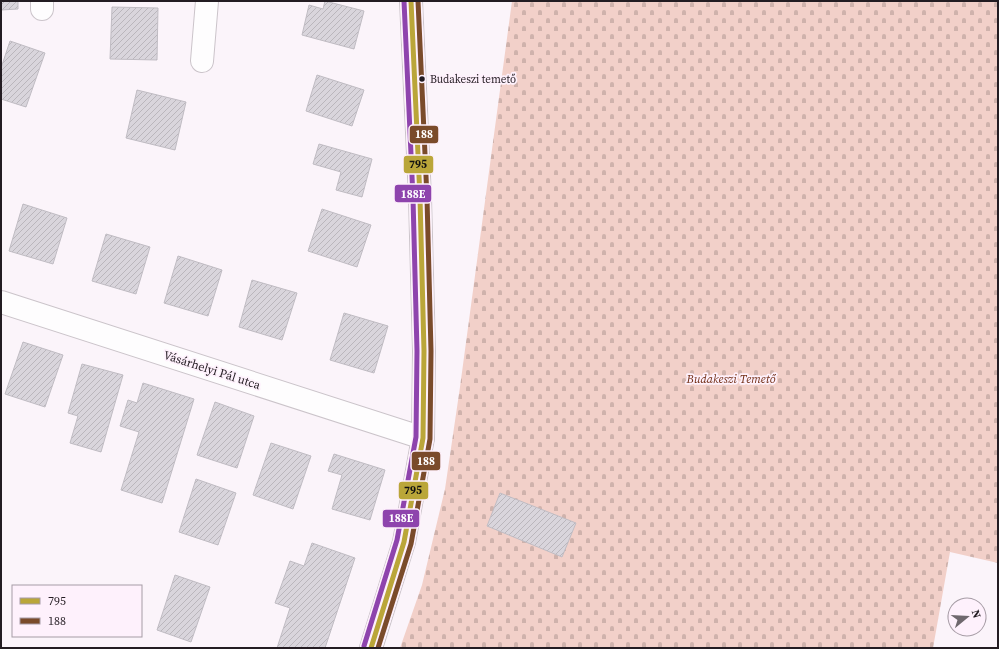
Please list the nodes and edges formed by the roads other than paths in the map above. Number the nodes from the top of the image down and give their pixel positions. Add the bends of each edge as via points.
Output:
1 (207, 1) edge
2 (411, 1) edge
3 (202, 61) dead end
4 (1, 302) edge
5 (423, 438) junction
6 (371, 648) edge

1 - 3 main road
2 - 5 main road via 423,320
4 - 5 main road, Vásárhelyi Pál utca
5 - 6 main road via 404,542

